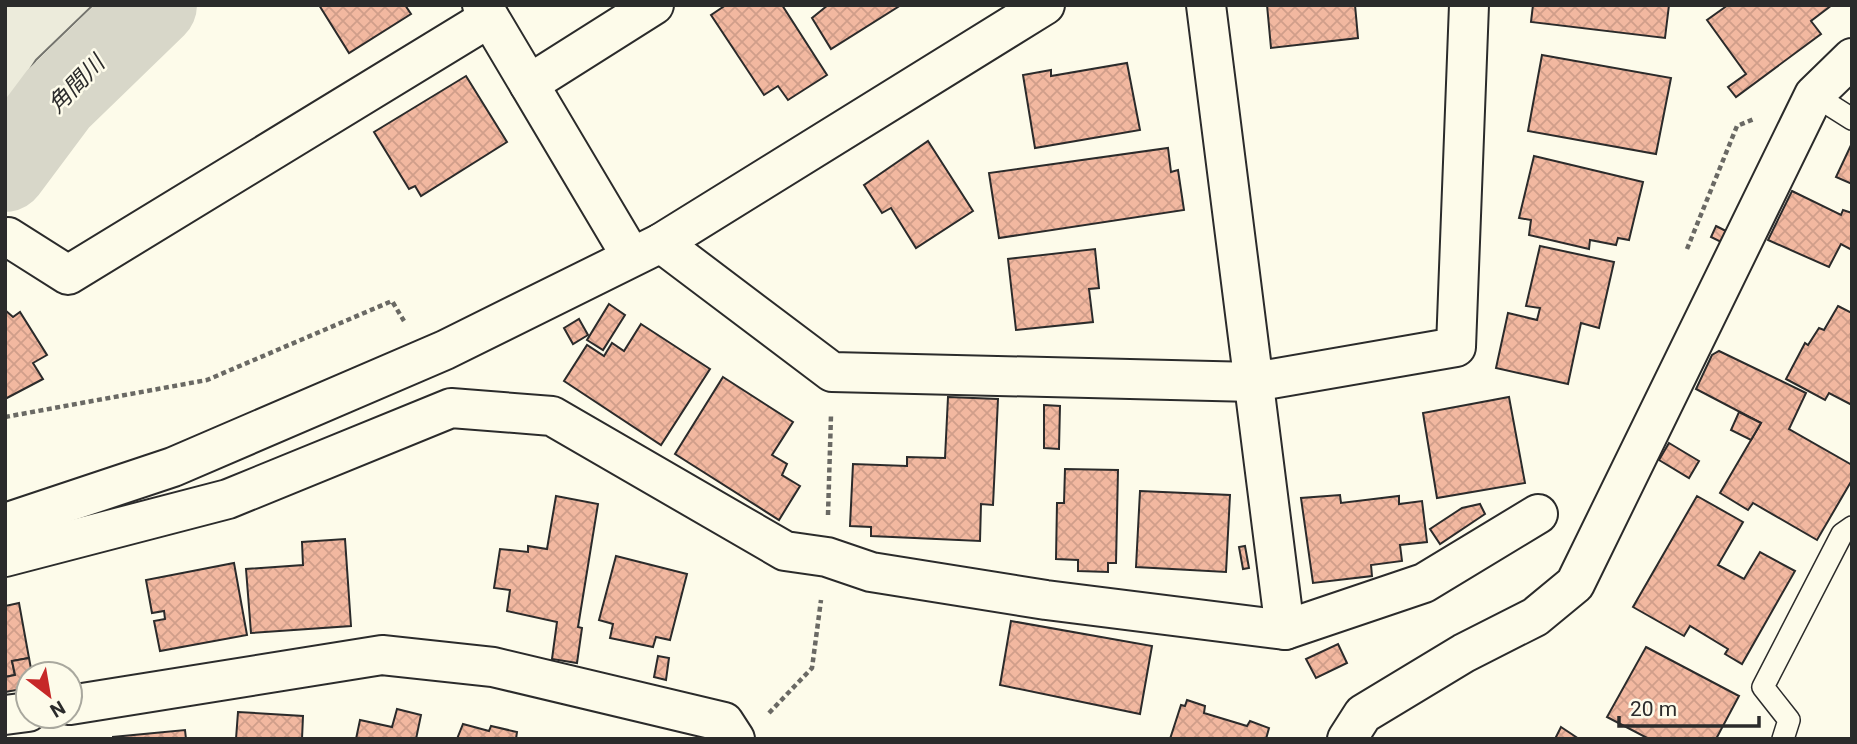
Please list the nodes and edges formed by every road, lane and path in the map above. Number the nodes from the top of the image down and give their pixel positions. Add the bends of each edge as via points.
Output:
1 (654, 5) edge
2 (1045, 5) edge
3 (1206, 5) edge
4 (1469, 5) edge
5 (486, 12) edge
6 (1852, 58) edge
7 (529, 84) junction
8 (1814, 95) junction
9 (1852, 119) edge
10 (8, 237) dead end
11 (646, 249) junction
12 (406, 324) dead end
13 (832, 372) junction
14 (1254, 382) junction
15 (5, 417) edge
16 (1538, 514) dead end
17 (5, 523) edge
18 (1852, 527) edge
19 (5, 557) edge
20 (827, 557) junction
21 (1285, 630) junction
22 (84, 703) edge
23 (748, 730) edge
24 (1347, 739) edge
25 (1783, 739) edge

1 - 7 street
2 - 11 street
3 - 14 street
4 - 14 street via 1456,347
5 - 7 street
5 - 10 street via 68,275
6 - 8 street
7 - 11 street
8 - 9 lane
8 - 24 street via 1574,584 1535,617 1464,653 1363,714
11 - 13 street
11 - 17 street via 445,350 173,467
12 - 15 path via 392,302 207,380
13 - 14 street
13 - 20 path
14 - 21 street
16 - 21 street via 1424,583
18 - 25 lane via 1842,534 1763,687 1789,720
19 - 20 street via 228,499 451,408 552,416 785,551
20 - 21 street via 871,572 1046,600
20 - 23 path via 812,668
22 - 23 street via 382,654 493,667

